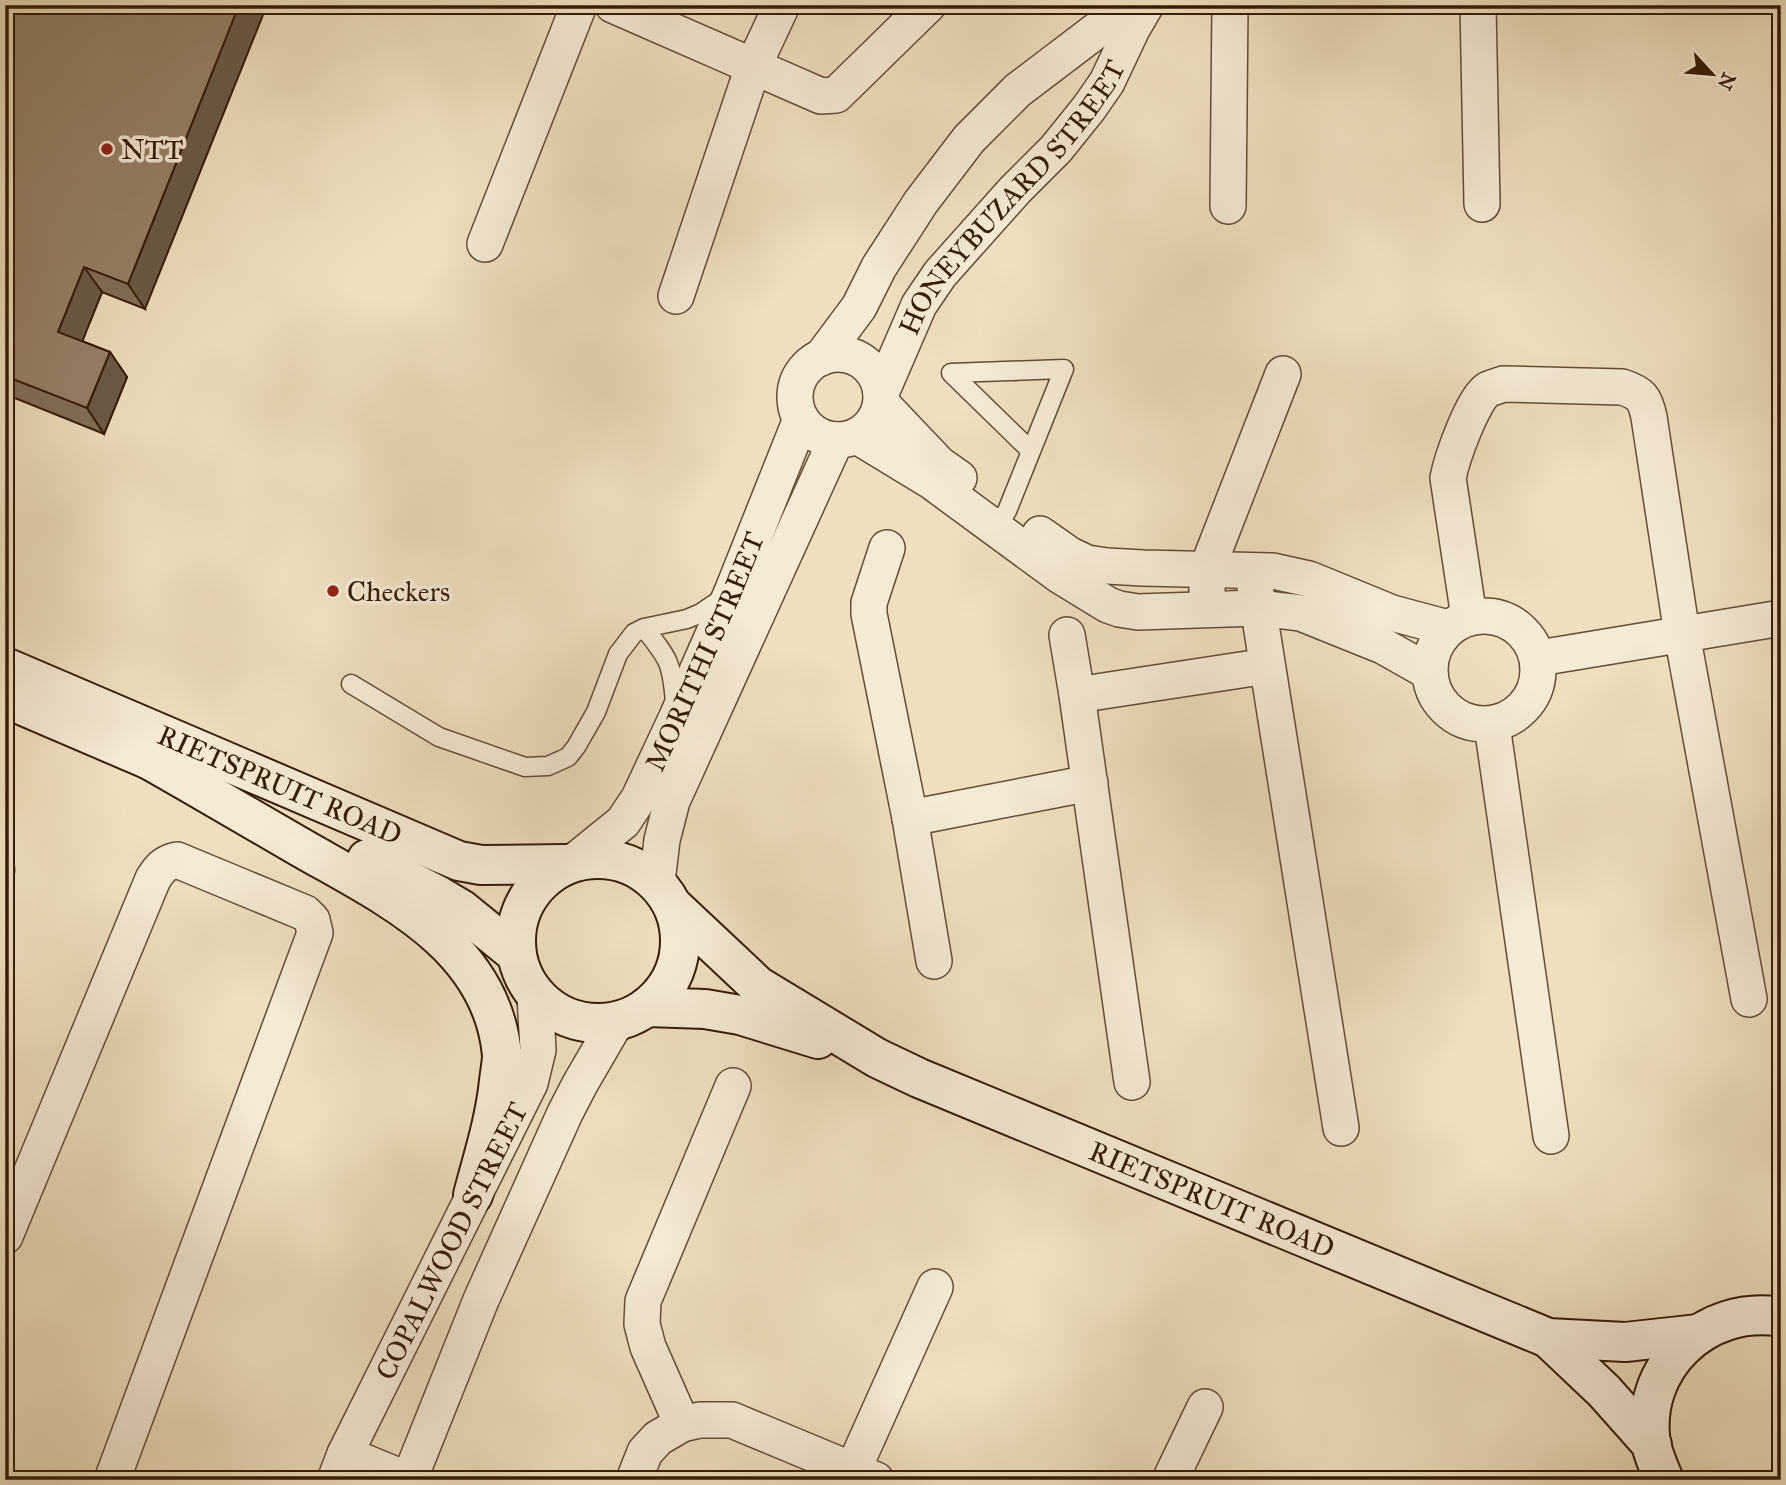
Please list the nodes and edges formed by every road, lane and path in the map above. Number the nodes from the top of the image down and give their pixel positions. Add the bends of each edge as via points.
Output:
1 (579, 5) edge
2 (613, 5) edge
3 (782, 5) edge
4 (928, 5) edge
5 (1122, 5) edge
6 (1146, 5) edge
7 (1230, 5) edge
8 (1478, 5) edge
9 (753, 66) junction
10 (1482, 204) dead end
11 (1228, 206) dead end
12 (485, 244) dead end
13 (676, 296) dead end
14 (821, 358) junction
15 (1283, 374) dead end
16 (881, 398) junction
17 (801, 419) junction
18 (846, 438) junction
19 (1031, 451) junction
20 (1001, 519) junction
21 (887, 548) dead end
22 (1207, 569) junction
23 (1253, 570) junction
24 (732, 592) junction
25 (1257, 608) junction
26 (1208, 610) junction
27 (1781, 618) edge
28 (1458, 623) junction
29 (644, 628) junction
30 (1682, 634) junction
31 (1067, 635) dead end
32 (1539, 659) junction
33 (1266, 666) junction
34 (5, 667) edge
35 (1429, 673) junction
36 (351, 684) dead end
37 (1077, 695) junction
38 (5, 698) edge
39 (676, 719) junction
40 (1492, 725) junction
41 (148, 759) junction
42 (1090, 783) junction
43 (910, 818) junction
44 (570, 862) junction
45 (666, 895) junction
46 (515, 953) junction
47 (934, 961) dead end
48 (535, 996) junction
49 (1749, 999) dead end
50 (632, 1014) junction
51 (877, 1058) junction
52 (1132, 1082) dead end
53 (733, 1086) dead end
54 (1341, 1128) dead end
55 (1551, 1136) dead end
56 (473, 1195) junction
57 (5, 1236) edge
58 (935, 1287) dead end
59 (1781, 1317) edge
60 (1698, 1334) junction
61 (1548, 1338) junction
62 (1205, 1407) dead end
63 (682, 1424) junction
64 (1658, 1463) edge
65 (340, 1467) edge
66 (864, 1475) edge
67 (112, 1480) edge
68 (409, 1480) edge
69 (634, 1480) edge
70 (1170, 1480) edge

1 - 12 street
2 - 9 street
3 - 9 street
4 - 9 street via 836,95 821,96
5 - 14 street, HONEYBUZARD STREET via 1105,24 1018,90 969,139 921,202 859,307
6 - 16 street, HONEYBUZARD STREET via 1089,108 940,274 919,305
7 - 11 street
8 - 10 street
9 - 13 street
14 - 16 street via 848,355 860,360 878,380
14 - 17 street, MORITHI STREET via 800,377 796,405
15 - 22 street
16 - 18 street, MORITHI STREET via 873,422
16 - 20 street via 939,464
17 - 18 street via 822,438
17 - 24 street, MORITHI STREET
18 - 20 street
18 - 45 street, MORITHI STREET via 672,801 662,840
19 - 19 lane via 1064,369 951,373 991,412
19 - 20 lane
20 - 22 street via 1087,563
20 - 26 street via 1059,575 1119,609
21 - 43 street via 869,603
22 - 23 street
22 - 26 street
23 - 25 street
23 - 28 street via 1309,579 1392,613
24 - 29 lane via 694,616
24 - 39 street, MORITHI STREET
25 - 26 street
25 - 33 street
25 - 35 street via 1301,613 1383,646
27 - 30 street
28 - 30 street via 1448,478 1477,401 1503,384 1622,387 1646,402
28 - 32 street via 1491,615 1512,622 1529,638
28 - 35 street via 1438,641
29 - 36 lane via 618,653 596,712 576,747 568,757 548,766 525,767 439,737
29 - 39 lane via 671,667
30 - 32 street
30 - 49 street
31 - 37 street
32 - 40 street via 1539,681 1530,702 1513,718
33 - 37 street
33 - 54 street
34 - 44 street, RIETSPRUIT ROAD via 459,860 481,865
35 - 40 street via 1435,695 1449,712 1469,723
37 - 42 street
38 - 41 street, RIETSPRUIT ROAD
39 - 44 street, MORITHI STREET via 623,822
40 - 55 street
41 - 46 street, RIETSPRUIT ROAD via 293,821 439,896
41 - 56 street via 391,900 429,926 482,986 496,1021 502,1057 497,1102
42 - 43 street
42 - 52 street
43 - 47 street
44 - 45 street via 605,858 633,865
44 - 46 street via 535,886 518,918
45 - 50 street via 680,934 678,962 666,987
45 - 51 street, RIETSPRUIT ROAD via 758,986
46 - 48 street
48 - 50 street via 558,1014 587,1023
48 - 56 street, COPALWOOD STREET via 538,1050 530,1083
50 - 51 street, RIETSPRUIT ROAD via 705,1009 740,1015
50 - 68 street, COPALWOOD STREET via 580,1084 565,1113 481,1300
51 - 61 street, RIETSPRUIT ROAD
53 - 63 street via 643,1301 648,1347
56 - 65 street, COPALWOOD STREET
57 - 67 street via 162,866 177,860 305,913 315,933
58 - 66 street
59 - 60 street via 1728,1319
60 - 61 street, RIETSPRUIT ROAD via 1625,1342
60 - 64 street via 1675,1356 1658,1383 1650,1414
61 - 64 street, RIETSPRUIT ROAD via 1604,1391
62 - 70 street
63 - 66 street via 732,1420
63 - 69 street via 645,1452
65 - 68 street

